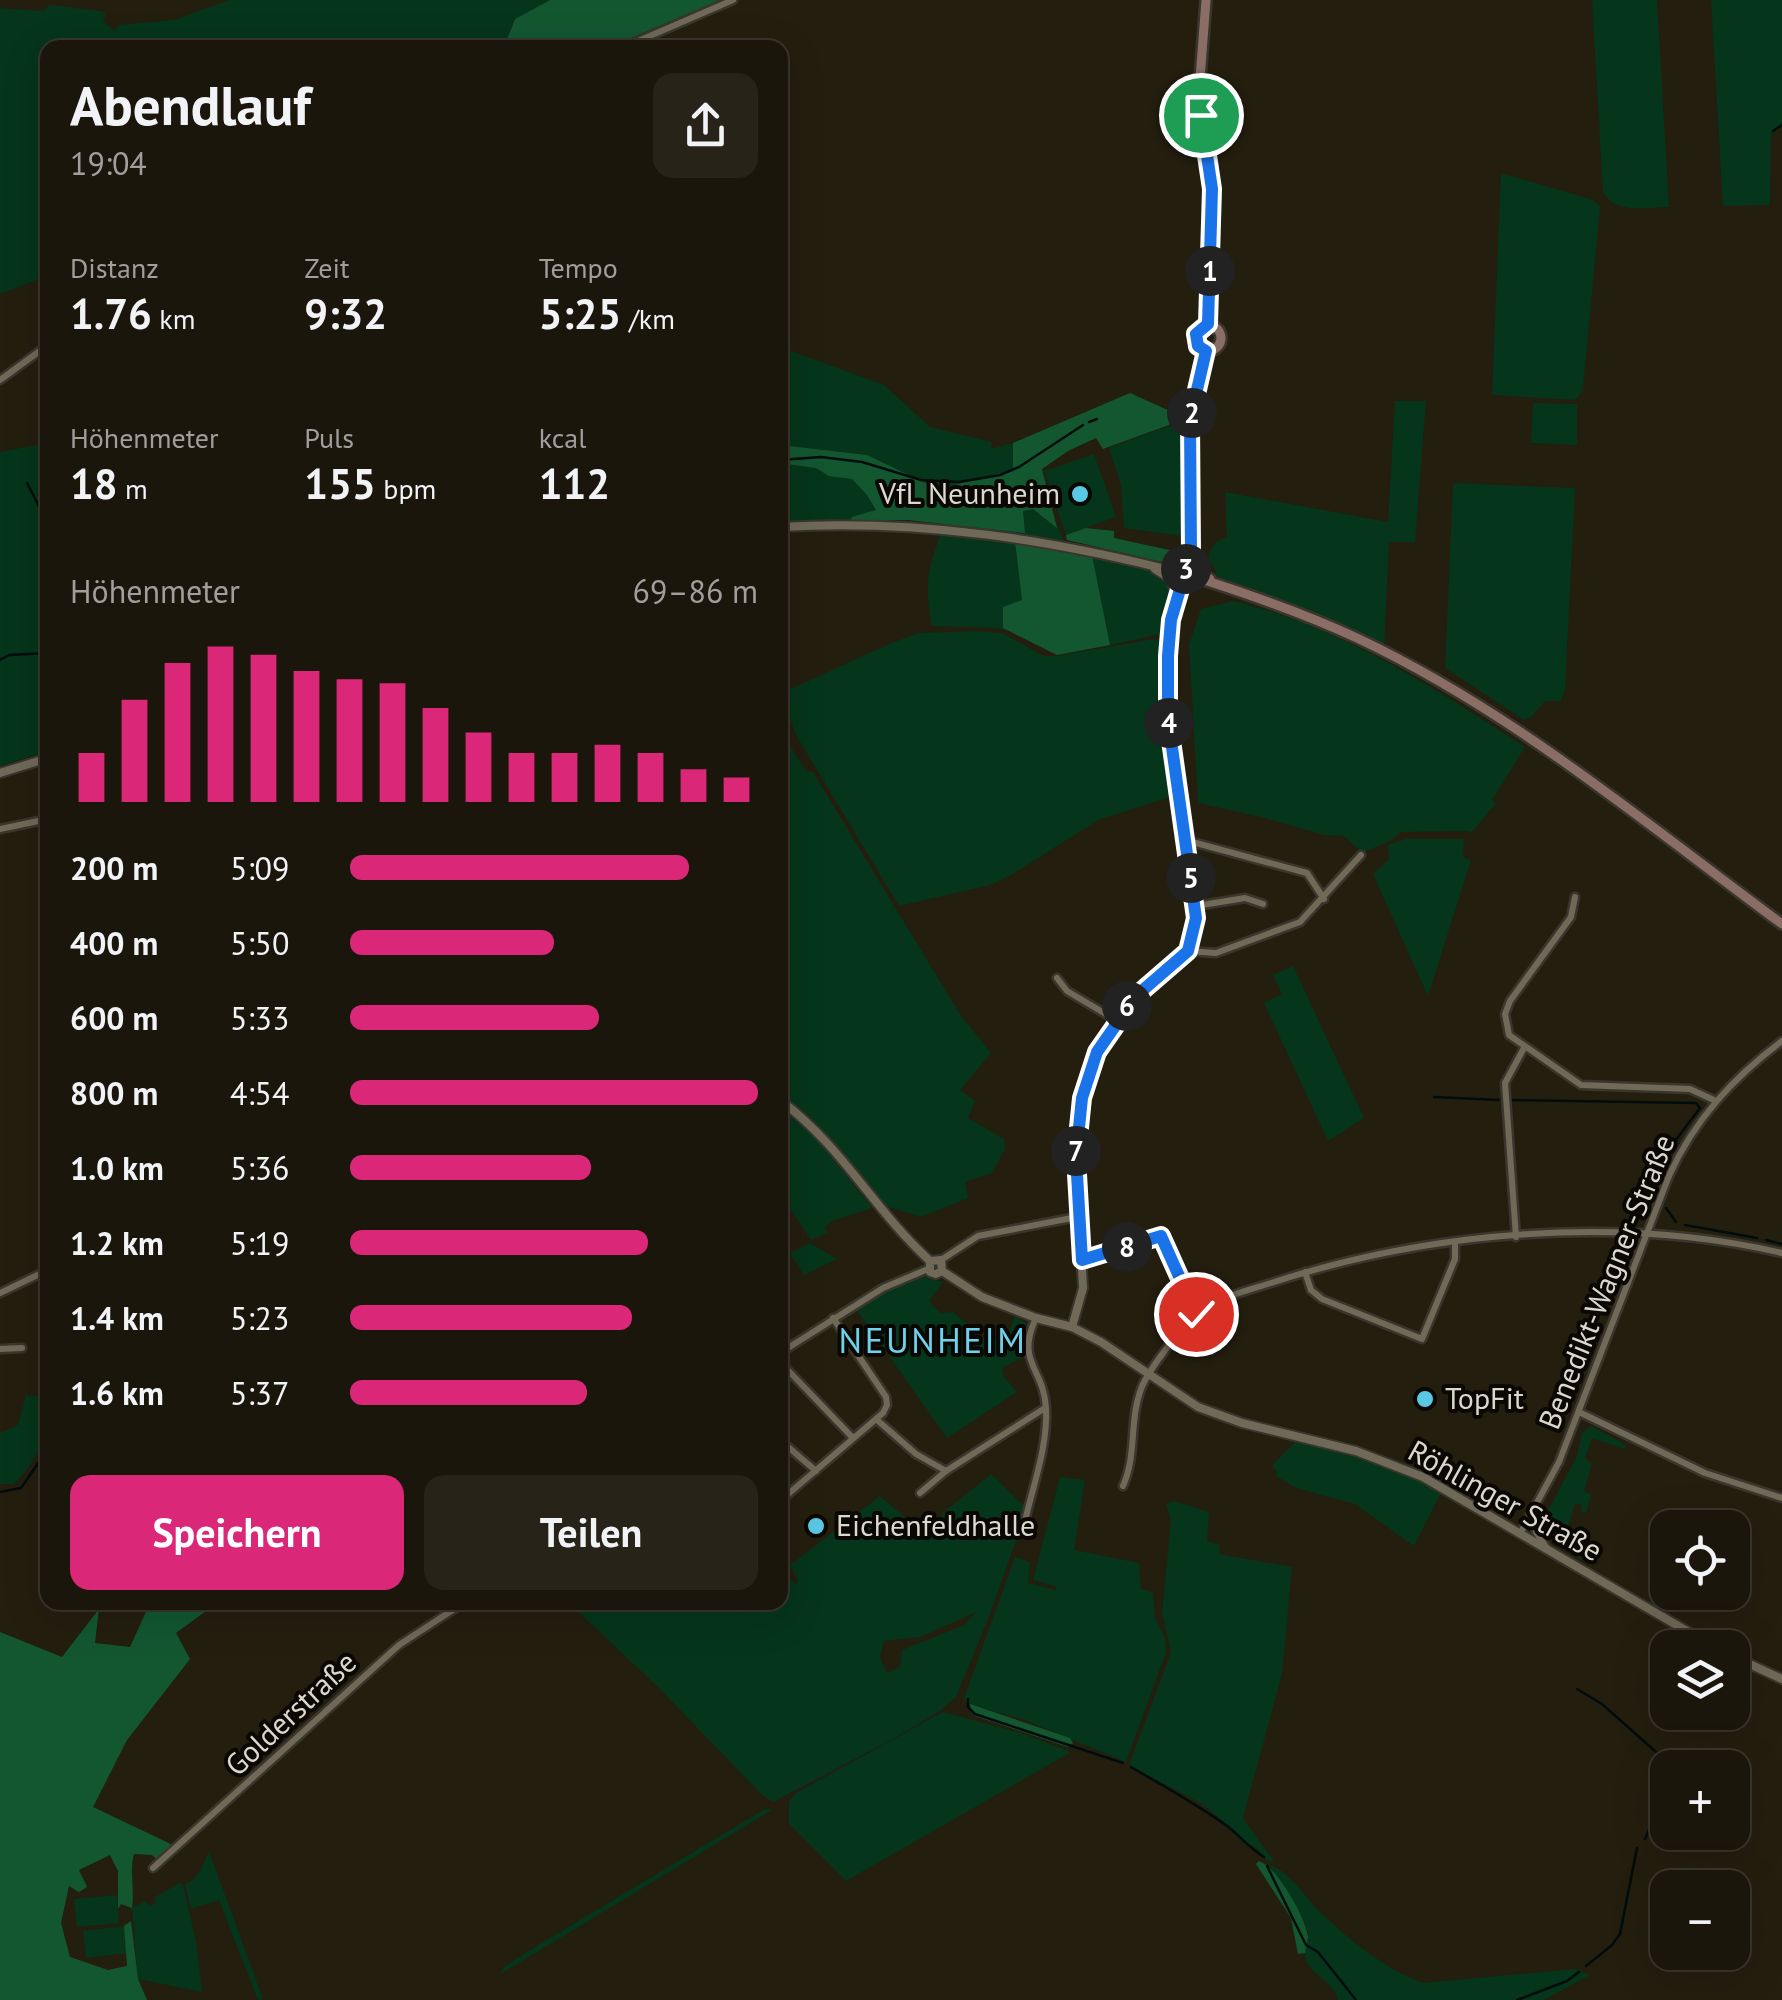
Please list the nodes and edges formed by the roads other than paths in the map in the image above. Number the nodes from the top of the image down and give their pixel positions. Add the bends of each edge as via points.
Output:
1 (733, 0) edge
2 (1206, 0) edge
3 (640, 40) edge
4 (1208, 324) junction
5 (40, 351) edge
6 (1206, 351) junction
7 (0, 380) edge
8 (788, 528) edge
9 (1191, 552) junction
10 (1147, 564) junction
11 (1185, 574) junction
12 (1216, 584) junction
13 (1175, 605) junction
14 (40, 760) edge
15 (0, 773) edge
16 (40, 821) edge
17 (0, 830) edge
18 (1185, 840) junction
19 (1361, 855) dead end
20 (1576, 897) dead end
21 (1324, 899) junction
22 (1263, 904) dead end
23 (1196, 906) junction
24 (1782, 924) edge
25 (1188, 951) junction
26 (1057, 978) dead end
27 (1116, 1020) junction
28 (1782, 1042) edge
29 (1524, 1048) junction
30 (1716, 1100) junction
31 (788, 1107) edge
32 (1077, 1217) junction
33 (1648, 1232) junction
34 (1516, 1237) junction
35 (1456, 1243) junction
36 (1782, 1253) edge
37 (941, 1260) junction
38 (1082, 1260) junction
39 (929, 1265) junction
40 (942, 1271) junction
41 (1305, 1272) junction
42 (40, 1274) edge
43 (0, 1293) edge
44 (1196, 1314) junction
45 (834, 1318) junction
46 (1036, 1318) junction
47 (1072, 1327) junction
48 (22, 1348) dead end
49 (788, 1348) edge
50 (0, 1349) edge
51 (788, 1370) edge
52 (1149, 1375) junction
53 (1046, 1408) junction
54 (1579, 1412) junction
55 (876, 1419) junction
56 (853, 1438) junction
57 (788, 1447) edge
58 (816, 1471) junction
59 (946, 1471) junction
60 (1122, 1486) dead end
61 (920, 1493) dead end
62 (788, 1494) edge
63 (1782, 1498) edge
64 (1534, 1510) junction
65 (1026, 1517) dead end
66 (1521, 1532) junction
67 (1546, 1546) junction
68 (454, 1610) edge
69 (1686, 1630) edge
70 (1750, 1664) edge
71 (1782, 1679) edge
72 (154, 1868) dead end

1 - 3 street
2 - 4 main road via 1199,92 1212,189
4 - 6 main road via 1196,334
4 - 6 main road via 1222,338
5 - 7 street
6 - 9 main road via 1190,420
8 - 10 street via 975,532
9 - 11 main road
9 - 12 main road via 1198,571
10 - 11 street
10 - 13 street via 1171,579
11 - 12 main road
11 - 13 street
12 - 24 main road via 1358,639 1458,693 1584,776
13 - 18 street via 1168,704
14 - 15 street
16 - 17 street
18 - 21 street via 1307,873
18 - 23 street
19 - 21 street
20 - 29 street via 1571,917 1505,1014 1510,1036
21 - 25 street via 1300,922 1259,940 1216,953
22 - 23 street via 1244,898
23 - 25 street
25 - 27 street
26 - 27 street
27 - 32 street via 1082,1098
28 - 30 street, Benedikt-Wagner-Straße
29 - 30 street via 1582,1084 1690,1089
29 - 34 street via 1504,1083
30 - 33 street, Benedikt-Wagner-Straße via 1688,1138
31 - 39 street via 832,1144
32 - 37 street via 978,1236
32 - 38 street
33 - 34 street
33 - 36 street
33 - 54 street, Benedikt-Wagner-Straße
34 - 35 street
35 - 41 street
35 - 41 street via 1422,1338 1322,1299
37 - 39 street
37 - 40 street
38 - 44 street via 1161,1236
38 - 47 street via 1083,1288
39 - 40 street via 936,1274
39 - 45 street
40 - 46 street, Röhlinger Straße via 982,1297
41 - 44 street
42 - 43 street
44 - 52 street
45 - 49 street
45 - 55 street via 886,1397
46 - 47 street, Röhlinger Straße
46 - 53 street via 1026,1349
47 - 52 street, Röhlinger Straße
48 - 50 street
51 - 56 street
52 - 60 street via 1140,1390 1131,1467
52 - 66 street, Röhlinger Straße via 1220,1416 1403,1468
53 - 59 street
53 - 65 street
54 - 63 street via 1705,1472
54 - 64 street, Benedikt-Wagner-Straße
55 - 56 street
55 - 59 street
56 - 58 street
57 - 58 street
58 - 62 street
59 - 61 street
64 - 66 street, Benedikt-Wagner-Straße
64 - 67 street via 1534,1526
66 - 67 street, Röhlinger Straße
67 - 69 street, Röhlinger Straße
68 - 72 street, Golderstraße via 400,1646
70 - 71 street

